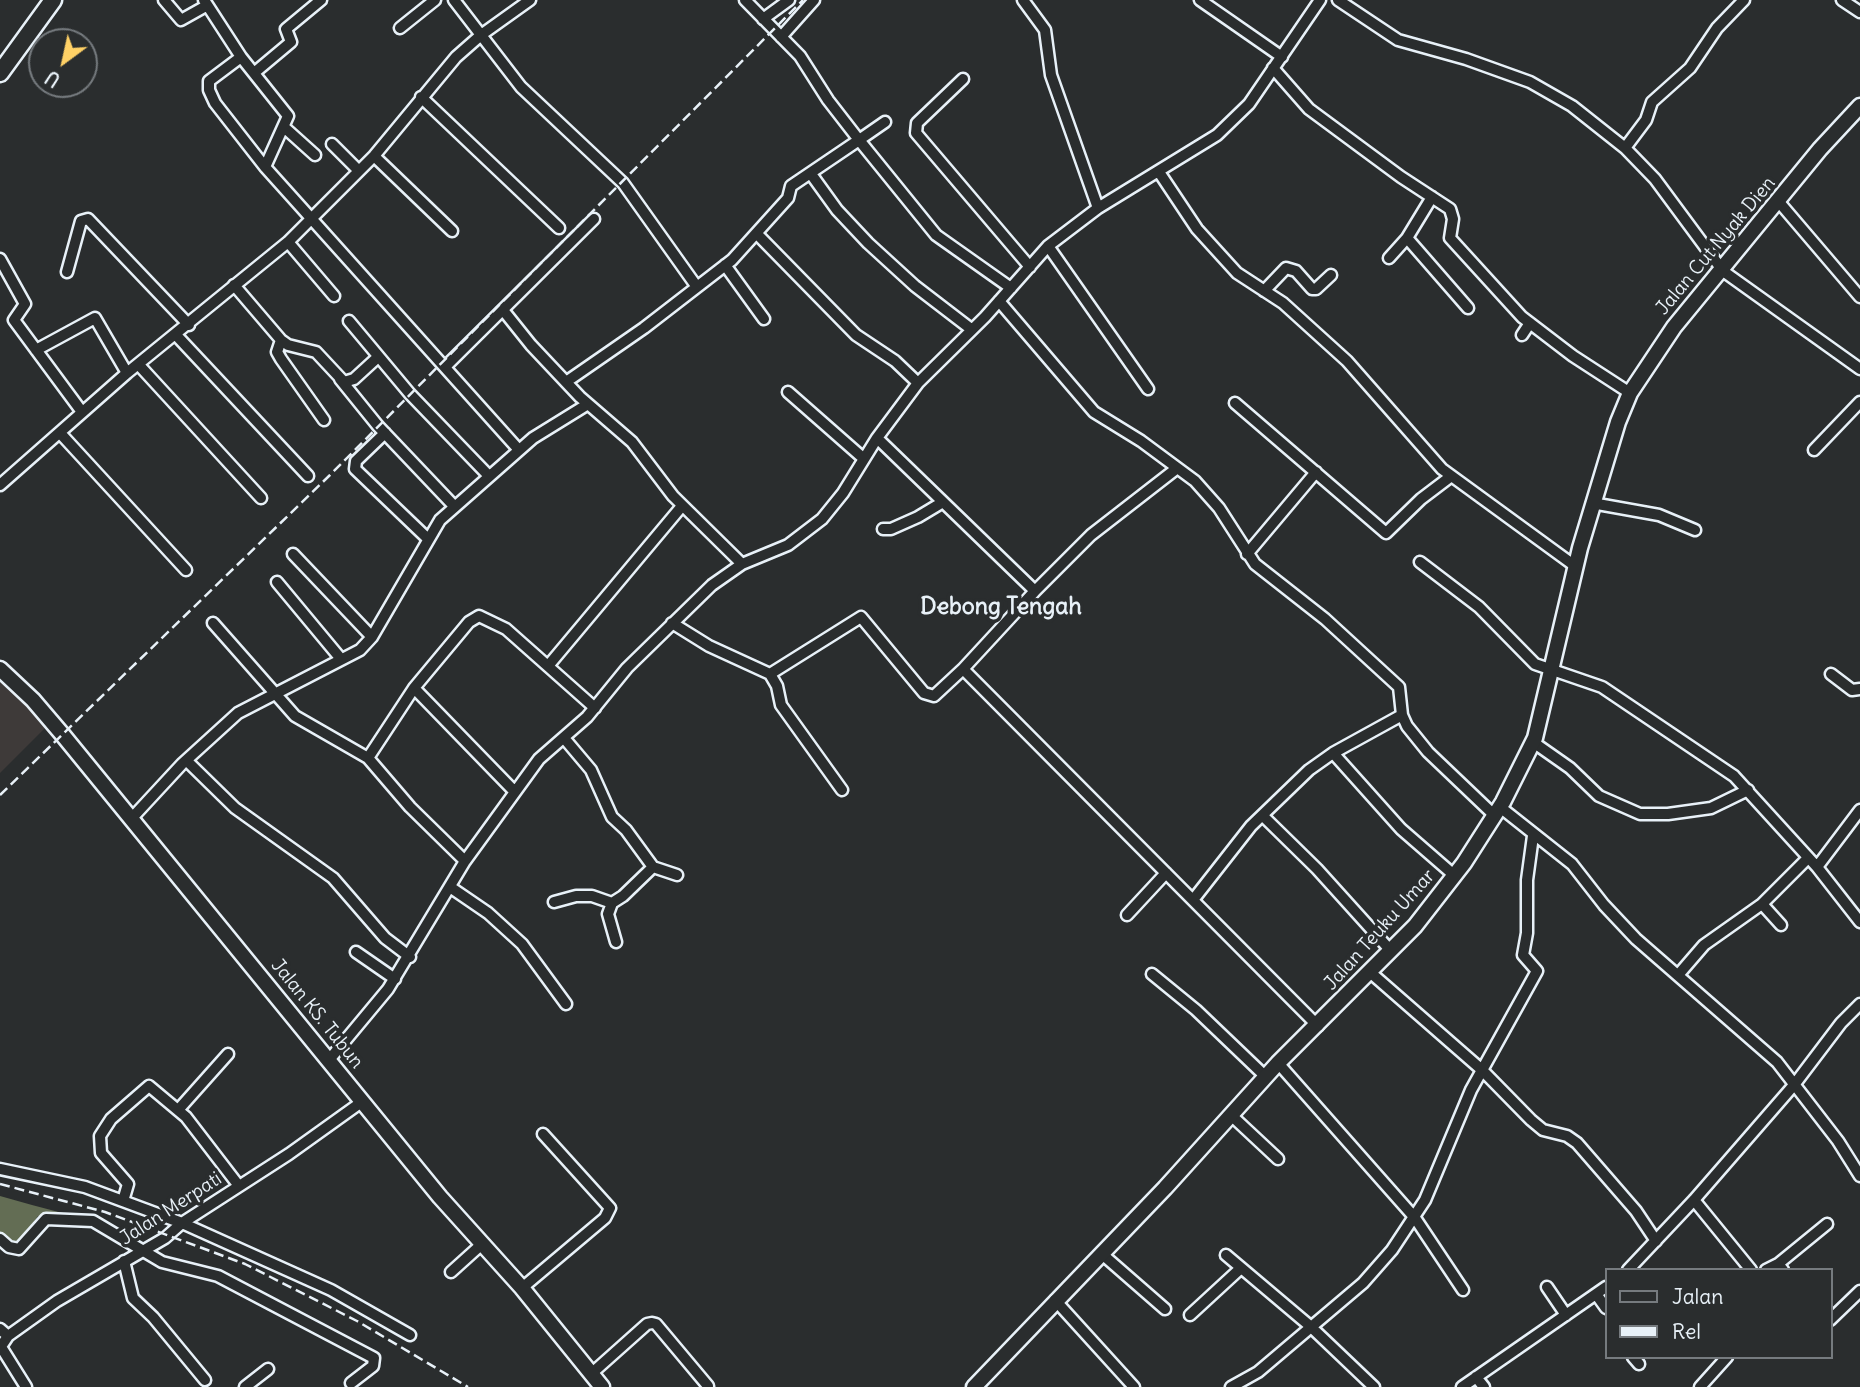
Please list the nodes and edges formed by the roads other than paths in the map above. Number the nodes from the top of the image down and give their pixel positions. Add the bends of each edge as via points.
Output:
1 (164, 0) edge
2 (321, 0) edge
3 (435, 0) edge
4 (454, 0) edge
5 (530, 0) edge
6 (746, 0) edge
7 (789, 0) edge
8 (814, 0) edge
9 (1023, 0) edge
10 (1200, 0) edge
11 (1320, 0) edge
12 (1338, 0) edge
13 (1744, 0) edge
14 (1842, 0) edge
15 (49, 2) edge
16 (205, 3) edge
17 (1860, 12) edge
18 (763, 19) junction
19 (400, 28) dead end
20 (481, 35) junction
21 (781, 37) junction
22 (242, 57) junction
23 (1282, 57) junction
24 (1273, 68) junction
25 (0, 73) edge
26 (254, 73) junction
27 (963, 79) dead end
28 (421, 97) junction
29 (1860, 106) edge
30 (885, 122) dead end
31 (285, 128) junction
32 (859, 140) junction
33 (332, 144) dead end
34 (1625, 148) junction
35 (314, 155) dead end
36 (374, 156) junction
37 (265, 167) junction
38 (359, 171) junction
39 (1159, 172) junction
40 (811, 174) junction
41 (1432, 197) junction
42 (1779, 202) junction
43 (1098, 208) junction
44 (312, 218) junction
45 (594, 219) dead end
46 (559, 228) dead end
47 (452, 231) dead end
48 (757, 234) junction
49 (1407, 238) junction
50 (288, 242) junction
51 (1048, 246) junction
52 (1389, 258) dead end
53 (0, 259) edge
54 (725, 265) junction
55 (1030, 267) junction
56 (1723, 271) junction
57 (67, 272) dead end
58 (1331, 275) dead end
59 (234, 285) junction
60 (697, 287) junction
61 (1011, 288) junction
62 (1264, 291) junction
63 (334, 296) dead end
64 (1860, 297) edge
65 (999, 301) junction
66 (1468, 308) dead end
67 (503, 310) junction
68 (764, 319) dead end
69 (349, 321) dead end
70 (1530, 323) junction
71 (188, 324) junction
72 (971, 329) junction
73 (176, 335) junction
74 (1522, 335) dead end
75 (281, 340) junction
76 (36, 350) junction
77 (378, 357) junction
78 (138, 364) junction
79 (446, 366) junction
80 (1860, 369) edge
81 (128, 373) junction
82 (340, 379) junction
83 (566, 382) junction
84 (918, 383) junction
85 (1148, 389) dead end
86 (788, 392) dead end
87 (1630, 393) junction
88 (1860, 402) edge
89 (1235, 403) dead end
90 (587, 404) junction
91 (82, 412) junction
92 (324, 420) dead end
93 (1618, 422) joint
94 (60, 433) junction
95 (385, 433) junction
96 (877, 438) junction
97 (519, 450) junction
98 (1814, 450) dead end
99 (863, 458) junction
100 (1176, 469) junction
101 (1316, 472) junction
102 (308, 476) dead end
103 (489, 476) junction
104 (1450, 477) junction
105 (0, 485) edge
106 (261, 498) dead end
107 (943, 502) junction
108 (1592, 503) junction
109 (454, 506) junction
110 (682, 506) junction
111 (883, 529) dead end
112 (1695, 530) dead end
113 (427, 538) junction
114 (293, 554) dead end
115 (1247, 554) junction
116 (1420, 562) dead end
117 (742, 564) junction
118 (1575, 566) junction
119 (186, 570) dead end
120 (277, 582) dead end
121 (1035, 591) junction
122 (213, 622) dead end
123 (672, 623) junction
124 (372, 637) junction
125 (341, 659) junction
126 (548, 666) junction
127 (0, 668) edge
128 (964, 669) junction
129 (1552, 669) junction
130 (770, 674) junction
131 (1831, 674) dead end
132 (414, 688) junction
133 (1860, 689) edge
134 (277, 693) junction
135 (595, 708) junction
136 (1402, 715) junction
137 (564, 738) junction
138 (1533, 742) junction
139 (1333, 753) junction
140 (368, 758) junction
141 (187, 761) junction
142 (842, 790) dead end
143 (1748, 790) junction
144 (514, 791) junction
145 (1860, 810) edge
146 (1497, 811) junction
147 (1263, 816) junction
148 (132, 818) junction
149 (1533, 836) junction
150 (1808, 858) junction
151 (465, 861) junction
152 (653, 867) junction
153 (1817, 867) junction
154 (1166, 873) junction
155 (677, 875) dead end
156 (1455, 876) junction
157 (450, 887) junction
158 (1193, 900) junction
159 (555, 902) dead end
160 (612, 902) junction
161 (1762, 904) junction
162 (1127, 915) dead end
163 (1860, 922) edge
164 (1781, 925) dead end
165 (616, 942) dead end
166 (1391, 951) junction
167 (356, 952) dead end
168 (410, 957) junction
169 (1371, 973) junction
170 (1152, 974) dead end
171 (1679, 974) junction
172 (395, 979) junction
173 (566, 1004) dead end
174 (1860, 1004) edge
175 (1318, 1026) junction
176 (228, 1054) dead end
177 (329, 1060) junction
178 (1278, 1063) junction
179 (1482, 1070) junction
180 (1266, 1077) junction
181 (1794, 1084) junction
182 (363, 1101) junction
183 (179, 1109) junction
184 (1232, 1116) junction
185 (543, 1134) dead end
186 (1278, 1159) dead end
187 (0, 1169) edge
188 (1860, 1176) edge
189 (239, 1186) junction
190 (1693, 1200) junction
191 (123, 1201) junction
192 (1415, 1218) junction
193 (182, 1223) junction
194 (1827, 1224) dead end
195 (0, 1239) edge
196 (1656, 1241) junction
197 (482, 1244) junction
198 (144, 1251) junction
199 (1102, 1254) junction
200 (1226, 1255) dead end
201 (124, 1261) junction
202 (1781, 1267) edge
203 (1241, 1268) junction
204 (1630, 1268) edge
205 (1749, 1268) edge
206 (451, 1272) dead end
207 (1547, 1287) dead end
208 (522, 1288) junction
209 (1604, 1288) edge
210 (1463, 1290) dead end
211 (1596, 1294) junction
212 (1859, 1295) edge
213 (1055, 1300) junction
214 (1604, 1305) edge
215 (1165, 1309) dead end
216 (1190, 1315) dead end
217 (1566, 1315) junction
218 (1832, 1318) edge
219 (1310, 1326) junction
220 (4, 1332) edge
221 (411, 1335) dead end
222 (0, 1347) edge
223 (1725, 1359) edge
224 (268, 1369) dead end
225 (591, 1374) junction
226 (1476, 1377) junction
227 (205, 1380) dead end
228 (350, 1386) edge
229 (708, 1386) edge
230 (26, 1387) edge
231 (245, 1387) edge
232 (602, 1387) edge
233 (974, 1387) edge
234 (1134, 1387) edge
235 (1231, 1387) edge
236 (1374, 1387) edge
237 (1462, 1387) edge
238 (1484, 1387) edge
239 (1700, 1387) edge

1 - 16 street via 181,20 190,18
2 - 26 street via 286,29 291,42
3 - 19 street
4 - 20 street
5 - 20 street
6 - 18 street
7 - 18 street
8 - 21 street
9 - 43 street via 1045,30 1051,75
10 - 23 street
11 - 23 street
12 - 34 street via 1398,40 1530,82 1572,106
13 - 34 street via 1725,18 1690,68 1652,102 1646,120
14 - 17 street
15 - 25 highway
16 - 22 street
18 - 21 street
20 - 28 street
20 - 60 street via 521,87 623,183
21 - 32 street via 800,56
22 - 26 street
22 - 37 street via 213,76 209,90
23 - 24 street
24 - 39 street via 1249,104 1217,135
24 - 41 street via 1309,109
26 - 31 street via 287,113
27 - 55 street via 917,123 916,133
28 - 36 street
28 - 46 street
29 - 42 main road, Jalan Cut Nyak Dien
30 - 32 street
31 - 35 street
31 - 37 street
32 - 40 street
32 - 61 street via 936,235
33 - 38 street
34 - 56 street via 1655,179
36 - 38 street
36 - 47 street
37 - 44 street
38 - 44 street
39 - 43 street
39 - 62 street via 1197,229 1237,273
40 - 48 street via 791,186 788,198
40 - 72 street via 867,243
41 - 49 street
41 - 70 street via 1452,213 1450,238
42 - 56 main road, Jalan Cut Nyak Dien
42 - 64 street
43 - 51 street
44 - 50 street
44 - 79 street
45 - 67 street
48 - 54 street
48 - 84 street via 856,335
49 - 52 street
49 - 66 street
50 - 59 street
50 - 63 street
51 - 55 street
51 - 85 street
53 - 76 street via 25,304 14,320
54 - 60 street
54 - 68 street
55 - 61 street
56 - 80 street
56 - 87 main road, Jalan Cut Nyak Dien via 1674,327
57 - 71 street via 81,221 88,219
58 - 62 street via 1312,289 1296,271 1286,268
59 - 71 street
59 - 75 street
60 - 83 street
61 - 65 street
62 - 104 street via 1347,361
65 - 72 street
65 - 100 street via 1094,412 1141,440
67 - 79 street
67 - 83 street
69 - 77 street
70 - 74 street
70 - 87 street
71 - 73 street
72 - 84 street
73 - 78 street
73 - 102 street
75 - 82 street via 316,352
75 - 92 street via 277,352
76 - 81 street via 94,318
76 - 91 street
77 - 82 street via 354,379
77 - 103 street
78 - 81 street
78 - 106 street
79 - 97 street
81 - 91 street
82 - 95 street
83 - 90 street
84 - 96 street
86 - 99 street
87 - 93 main road, Jalan Cut Nyak Dien
88 - 98 street
89 - 101 street
90 - 97 street
90 - 110 street via 632,442
91 - 94 street
93 - 108 main road, Jalan Teuku Umar
94 - 105 street
94 - 119 street
95 - 109 street
95 - 113 street via 356,461 355,469
96 - 99 street
96 - 107 street
97 - 103 street
99 - 117 street via 832,509 813,528 789,545
100 - 115 street via 1195,481 1219,508
100 - 121 street via 1121,509
101 - 104 street via 1386,533
101 - 115 street
103 - 109 street
104 - 118 street
107 - 111 street
107 - 121 street
108 - 112 street via 1659,515
108 - 118 main road, Jalan Teuku Umar
109 - 113 street
110 - 117 street
110 - 126 street
113 - 124 street
114 - 124 street
115 - 136 street via 1399,687
116 - 129 street via 1479,607 1528,659
117 - 123 street
118 - 129 main road, Jalan Teuku Umar
120 - 125 street
121 - 128 street
122 - 134 street
123 - 130 street
123 - 135 street
124 - 125 street via 360,650
125 - 134 street
126 - 132 street via 506,629 479,616
126 - 135 street
127 - 148 main road, Jalan KS. Tubun via 33,700
128 - 130 street via 934,696 924,694 859,617
128 - 154 street
129 - 138 main road, Jalan Teuku Umar
129 - 143 street via 1626,701
130 - 142 street via 781,705
131 - 133 street via 1852,690
132 - 140 street
132 - 144 street
134 - 140 street via 295,716
134 - 141 street via 238,713
135 - 137 street
136 - 139 street
136 - 146 street via 1428,752
137 - 144 street via 539,759
137 - 152 street via 591,770 612,817
138 - 143 street via 1599,796 1640,814 1711,808
138 - 146 main road, Jalan Teuku Umar
139 - 147 street
139 - 156 street via 1401,829
140 - 151 street
141 - 148 street
141 - 168 street via 235,808 333,878 376,929
143 - 150 street
144 - 151 street
145 - 153 street
146 - 149 street
146 - 156 main road, Jalan Teuku Umar
147 - 158 street
147 - 166 street
148 - 177 main road, Jalan KS. Tubun
149 - 171 street via 1572,864 1636,939
149 - 179 street via 1523,955 1537,971
150 - 153 street
150 - 161 street
151 - 157 street
152 - 155 street
152 - 160 street
153 - 163 street
154 - 158 street
154 - 162 street
156 - 166 main road, Jalan Teuku Umar
157 - 168 street
157 - 173 street via 522,944
158 - 175 street
159 - 160 street via 576,896
160 - 165 street via 608,914
161 - 164 street
161 - 171 street via 1704,945
166 - 169 main road, Jalan Teuku Umar
167 - 172 street
168 - 172 street
169 - 175 main road, Jalan Teuku Umar
169 - 179 street
170 - 180 street
171 - 181 street via 1747,1033
172 - 177 street
174 - 181 street
175 - 178 main road, Jalan Teuku Umar
176 - 183 street
177 - 182 main road, Jalan KS. Tubun
178 - 180 main road, Jalan Teuku Umar
178 - 192 street
179 - 192 street
179 - 196 street via 1543,1130 1567,1136 1584,1150
180 - 184 main road, Jalan Teuku Umar
181 - 188 street
181 - 190 street
182 - 189 street, Jalan Merpati
182 - 197 main road, Jalan KS. Tubun
183 - 189 street
183 - 191 street via 146,1087 111,1119 100,1136 101,1153 128,1184
184 - 186 street
184 - 199 main road, Jalan Teuku Umar
185 - 208 street via 610,1208 605,1218
187 - 191 street via 85,1187
189 - 193 street, Jalan Merpati
190 - 196 street
190 - 205 street
191 - 193 street
192 - 210 street
192 - 219 street via 1377,1267
193 - 198 street, Jalan Merpati
193 - 221 street via 331,1290
194 - 202 street
195 - 198 street via 19,1249 43,1221 84,1220 104,1226
196 - 204 street
197 - 206 street
197 - 208 main road, Jalan KS. Tubun
198 - 201 street, Jalan Merpati
198 - 228 street via 162,1262 218,1276 374,1358 373,1366
199 - 213 main road, Jalan Teuku Umar
199 - 215 street
200 - 203 street
201 - 220 street, Jalan Merpati
201 - 227 street via 133,1298
203 - 216 street
203 - 219 street
207 - 217 street
208 - 225 main road, Jalan KS. Tubun
209 - 211 street
211 - 214 street
211 - 217 street
212 - 218 street
213 - 233 main road, Jalan Teuku Umar
213 - 234 street
217 - 226 street
219 - 235 street via 1258,1372
219 - 236 street
220 - 222 street, Jalan Merpati
222 - 230 street
223 - 239 street
224 - 231 street
225 - 229 street via 652,1323
225 - 232 main road, Jalan KS. Tubun
226 - 237 street
226 - 238 street

